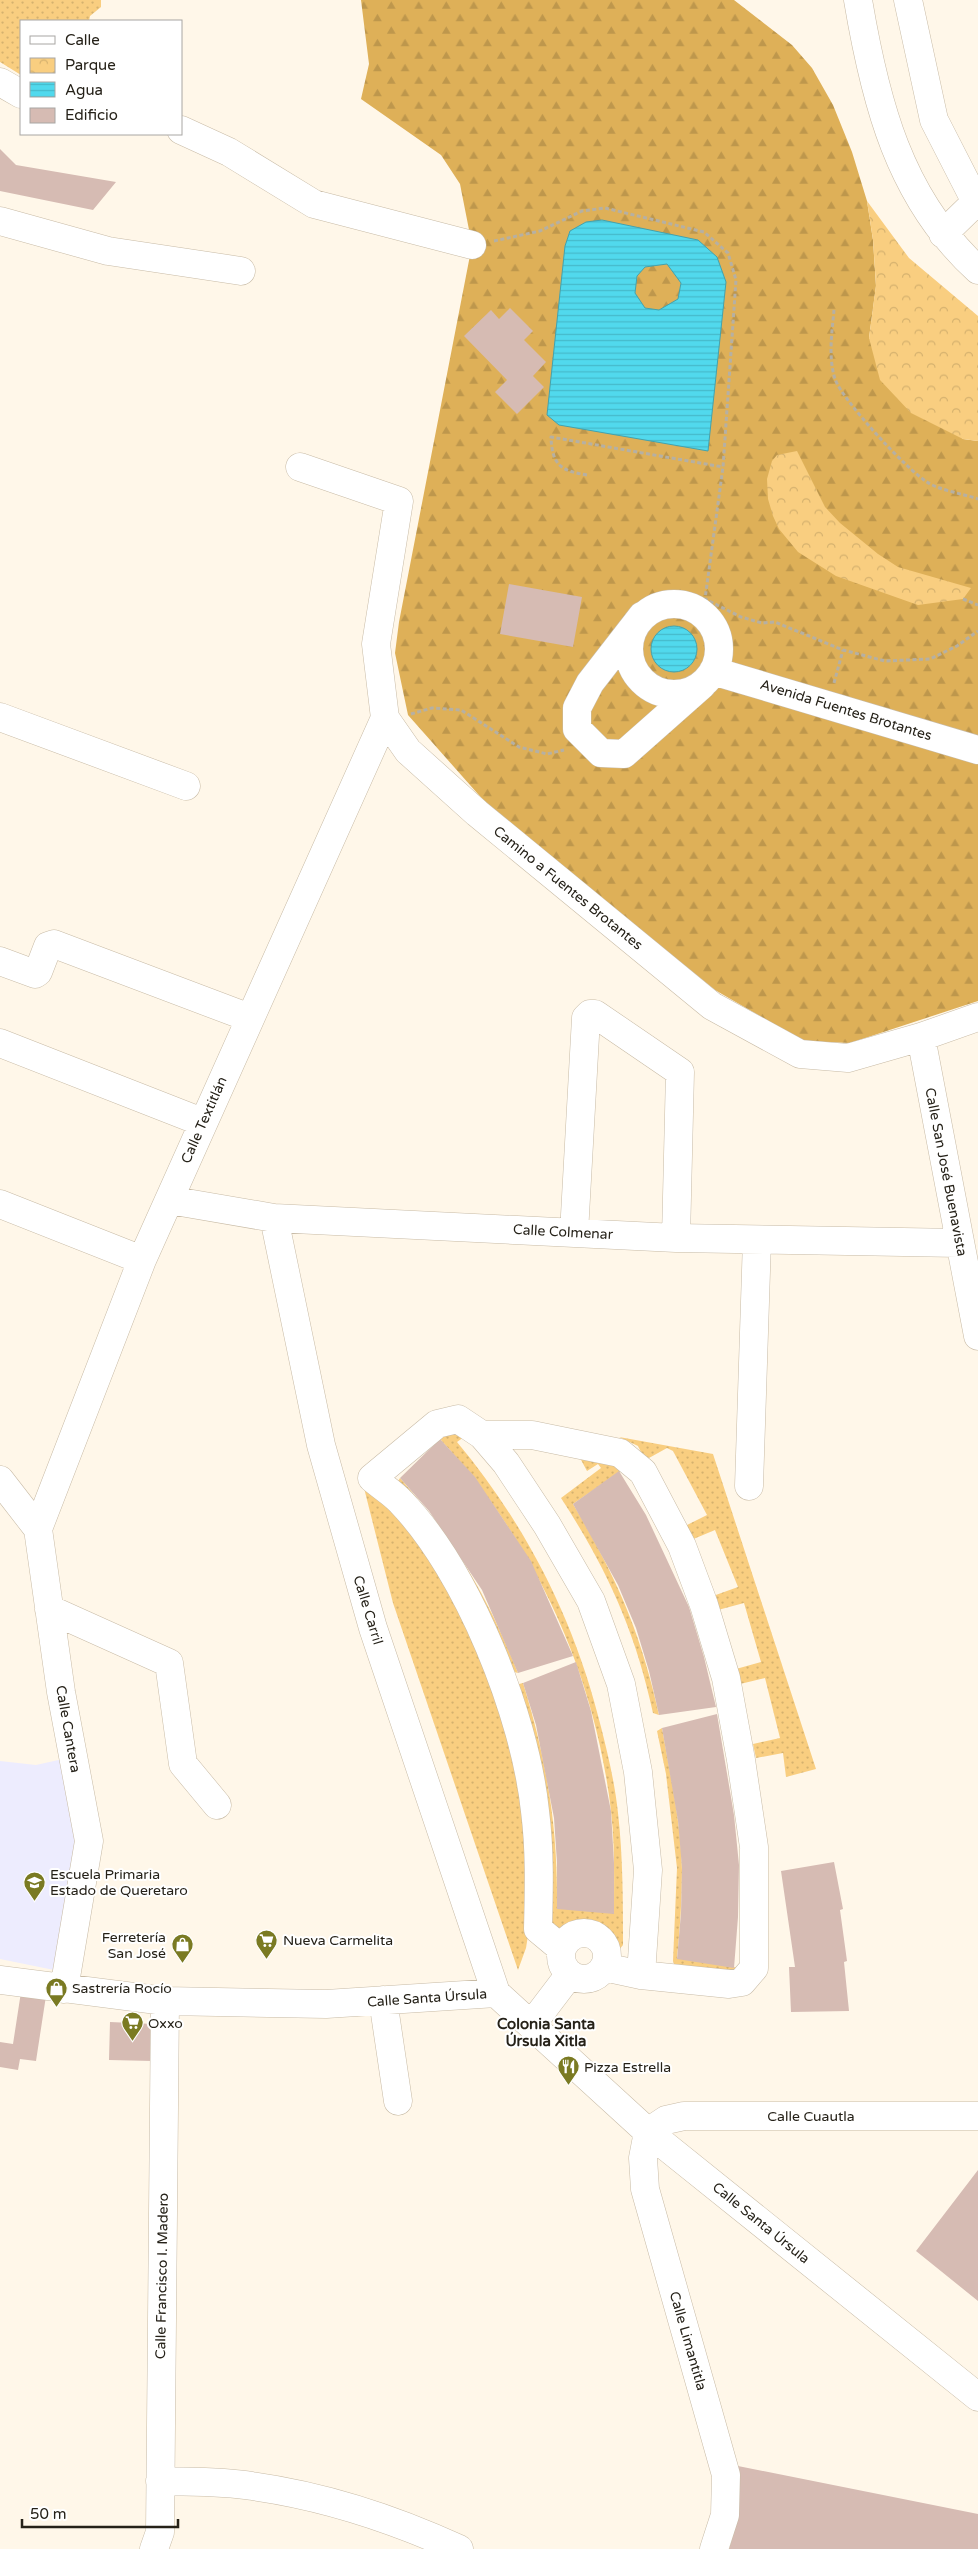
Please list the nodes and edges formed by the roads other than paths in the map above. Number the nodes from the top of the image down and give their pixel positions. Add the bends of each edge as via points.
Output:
1 (858, 0) edge
2 (908, 0) edge
3 (0, 82) edge
4 (20, 93) edge
5 (182, 130) edge
6 (977, 203) edge
7 (0, 221) edge
8 (943, 234) junction
9 (472, 245) road end
10 (978, 270) edge
11 (241, 271) dead end
12 (300, 467) dead end
13 (642, 616) junction
14 (708, 678) junction
15 (0, 717) edge
16 (385, 718) junction
17 (978, 750) edge
18 (186, 786) dead end
19 (0, 961) edge
20 (978, 1017) edge
21 (250, 1018) junction
22 (921, 1037) junction
23 (0, 1043) edge
24 (202, 1122) junction
25 (169, 1200) junction
26 (0, 1204) edge
27 (274, 1218) junction
28 (574, 1233) junction
29 (676, 1238) junction
30 (757, 1240) junction
31 (959, 1243) junction
32 (142, 1260) junction
33 (978, 1336) edge
34 (482, 1435) junction
35 (0, 1480) edge
36 (749, 1486) dead end
37 (38, 1529) junction
38 (50, 1609) junction
39 (217, 1805) dead end
40 (562, 1949) junction
41 (604, 1967) junction
42 (570, 1974) junction
43 (641, 1975) junction
44 (0, 1980) edge
45 (64, 1989) junction
46 (496, 1993) junction
47 (383, 2000) junction
48 (165, 2001) junction
49 (532, 2024) junction
50 (398, 2102) dead end
51 (978, 2116) edge
52 (648, 2132) junction
53 (978, 2397) edge
54 (160, 2481) junction
55 (154, 2549) edge
56 (459, 2549) edge
57 (714, 2549) edge

1 - 8 street via 879,102 897,156
2 - 6 street via 934,120
3 - 4 street
5 - 9 street via 229,152 314,204
6 - 8 street
7 - 11 street via 108,251
8 - 10 street
12 - 16 street, Camino a Fuentes Brotantes via 399,501 376,644
13 - 14 street via 657,607 675,604 706,609 716,634 719,653
13 - 14 street via 632,630 628,647 631,664 639,679 653,690 670,695 686,693
13 - 14 street via 590,683 577,708 577,729 601,753 624,754
14 - 17 street, Avenida Fuentes Brotantes via 828,704
15 - 18 street
16 - 21 street, Calle Textitlán
16 - 22 street, Camino a Fuentes Brotantes via 408,751 477,813 712,1006 800,1054 848,1058
19 - 21 street via 35,974 48,946 54,944
20 - 22 street, Camino a Fuentes Brotantes
21 - 24 street, Calle Textitlán
22 - 31 street, Calle San José Buenavista
23 - 24 street
24 - 25 street, Calle Textitlán
25 - 27 street, Calle Colmenar
25 - 32 street, Calle Textitlán
26 - 32 street
27 - 28 street, Calle Colmenar
27 - 46 street, Calle Carril via 321,1444 372,1628
28 - 29 street, Calle Colmenar
28 - 29 street via 586,1018 595,1014 680,1072
29 - 30 street, Calle Colmenar
30 - 31 street, Calle Colmenar
30 - 36 street
31 - 33 street, Calle San José Buenavista
32 - 37 street, Calle Textitlán
34 - 40 street via 458,1419 437,1424 372,1478 400,1501 426,1531 480,1623 525,1748 535,1810 539,1865 538,1928
34 - 43 street via 506,1463 537,1510 590,1601 621,1684 638,1772 648,1870
34 - 43 street via 532,1435 620,1453 644,1472 682,1546 726,1678 754,1847 754,1968 742,1982 729,1984
35 - 37 street, Calle Cantera
37 - 38 street, Calle Cantera
38 - 39 street via 169,1663 183,1764
38 - 45 street, Calle Cantera via 89,1841
40 - 41 street via 570,1937 593,1935 604,1944
40 - 42 street via 562,1963
41 - 42 street via 592,1977 577,1978
41 - 43 street
42 - 49 street
44 - 45 street, Calle Santa Úrsula
45 - 48 street, Calle Santa Úrsula
46 - 47 street, Calle Santa Úrsula
46 - 49 street, Calle Santa Úrsula
47 - 48 street, Calle Santa Úrsula via 326,2004
47 - 50 street
48 - 54 street, Calle Francisco I. Madero
49 - 52 street, Calle Santa Úrsula
51 - 52 street, Calle Cuautla via 684,2116 666,2120
52 - 53 street, Calle Santa Úrsula
52 - 57 street, Calle Limantitla via 643,2158 645,2190 726,2475 725,2515
54 - 55 street, Calle Francisco I. Madero via 160,2532
54 - 56 street via 251,2486 308,2497 377,2516

